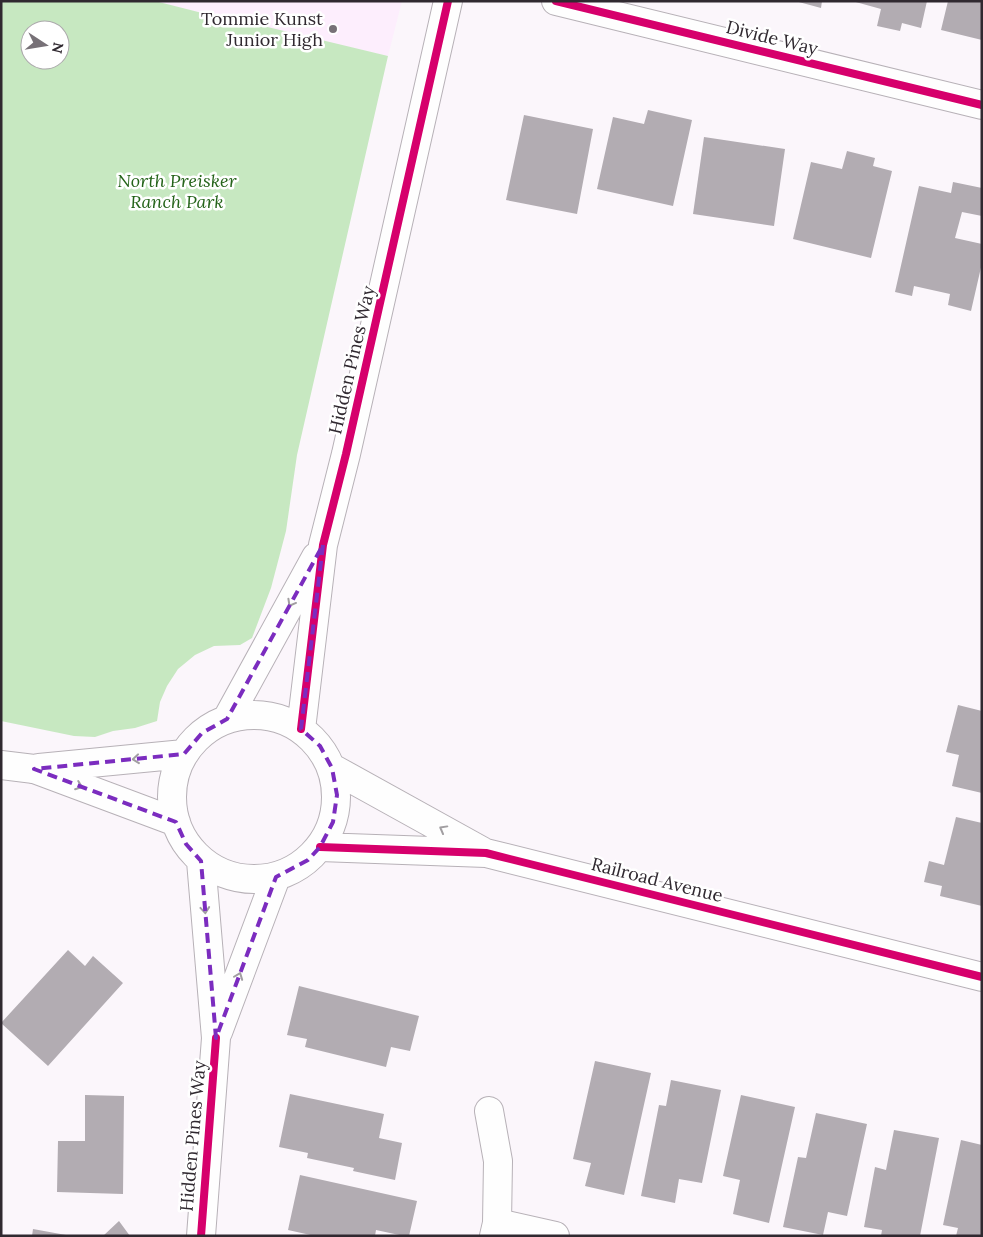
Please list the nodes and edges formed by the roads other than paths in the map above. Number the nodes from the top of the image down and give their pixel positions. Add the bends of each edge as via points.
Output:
1 (448, 1) edge
2 (556, 1) edge
3 (982, 104) edge
4 (323, 545) junction
5 (227, 719) junction
6 (301, 729) junction
7 (184, 754) junction
8 (1, 765) edge
9 (332, 768) junction
10 (34, 769) junction
11 (176, 822) junction
12 (320, 848) junction
13 (486, 853) junction
14 (201, 861) junction
15 (276, 877) junction
16 (982, 977) edge
17 (216, 1038) junction
18 (489, 1111) dead end
19 (495, 1229) edge
20 (201, 1236) edge
21 (555, 1236) edge

1 - 4 street, Hidden Pines Way
2 - 3 street, Divide Way
4 -> 5 street, Hidden Pines Way
4 - 6 street, Hidden Pines Way
5 - 6 street via 252,714 278,717
5 - 7 street via 202,733
6 - 9 street via 320,746
7 -> 10 street
7 - 11 street via 175,776 172,799
8 - 10 street
9 - 12 street via 337,795 333,822
13 -> 9 street, Railroad Avenue
10 -> 11 street
11 - 14 street via 186,844
12 - 13 street, Railroad Avenue
12 - 15 street via 300,866
13 - 16 street, Railroad Avenue
14 - 15 street via 224,875 250,880
14 -> 17 street, Hidden Pines Way
17 -> 15 street, Hidden Pines Way
17 - 20 street, Hidden Pines Way
18 - 19 street via 498,1161
19 - 21 street

